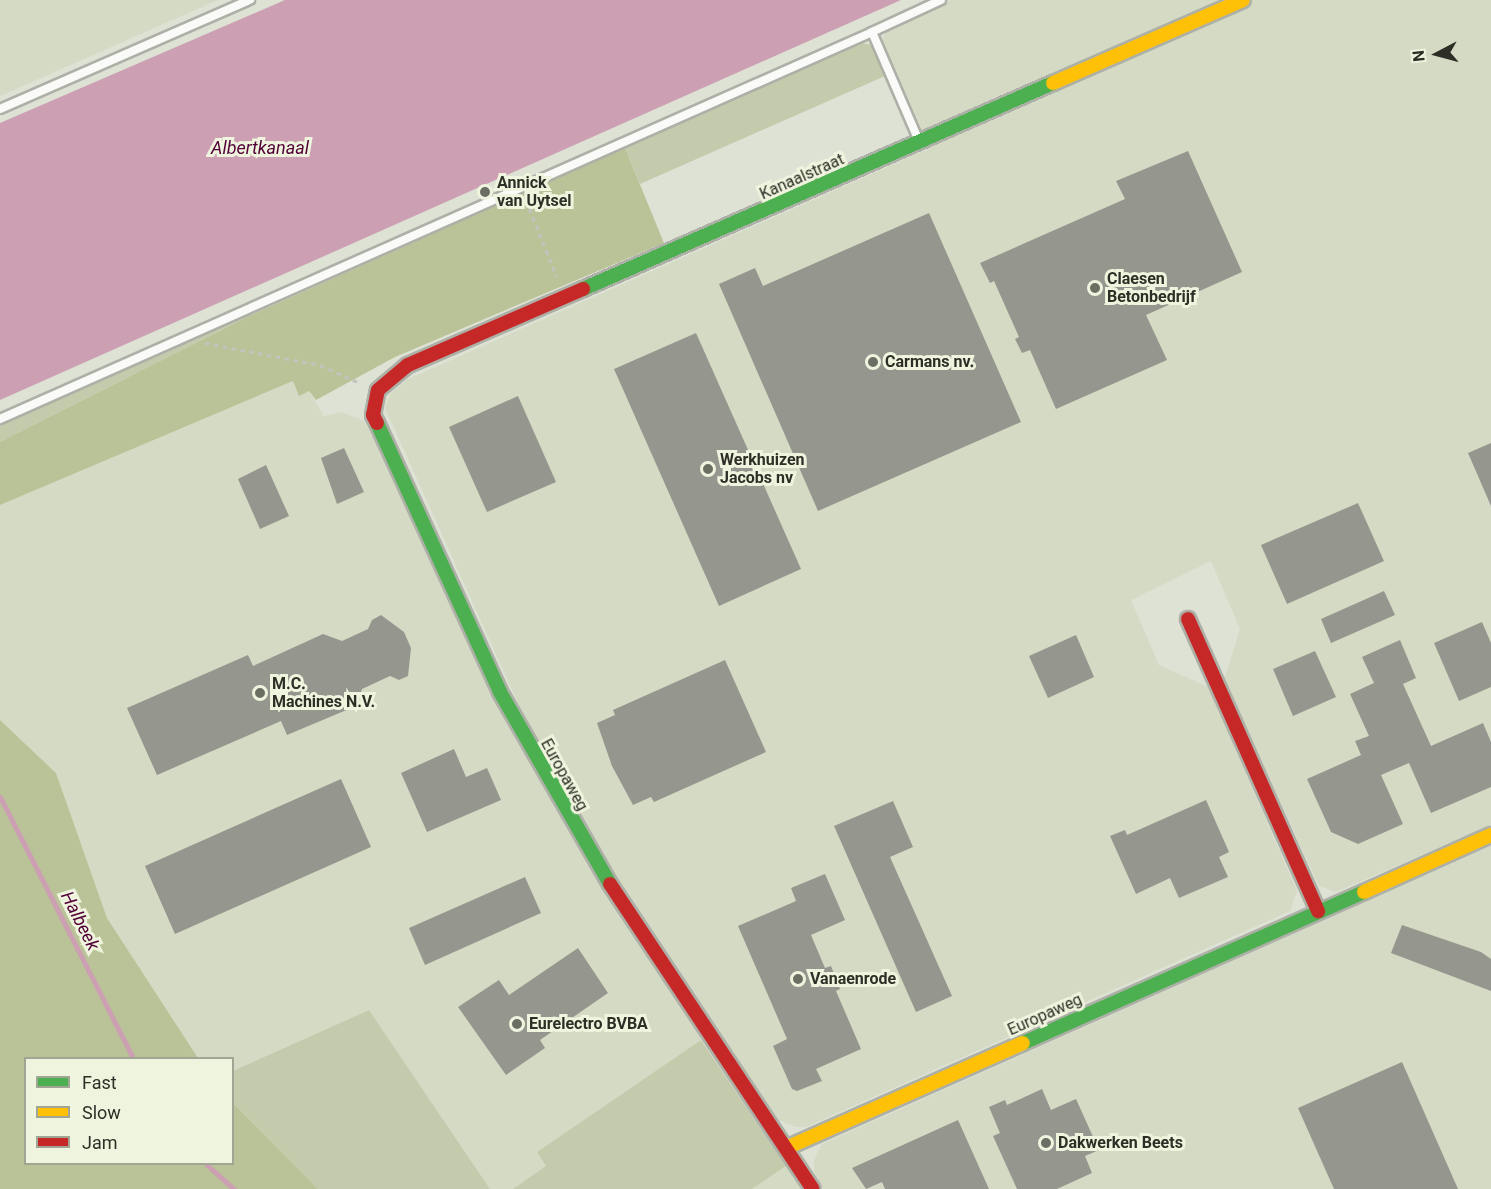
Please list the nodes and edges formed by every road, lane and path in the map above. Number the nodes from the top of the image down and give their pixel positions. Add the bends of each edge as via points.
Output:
1 (250, 0) edge
2 (941, 0) edge
3 (1244, 0) edge
4 (872, 32) junction
5 (0, 109) edge
6 (921, 144) junction
7 (521, 187) junction
8 (565, 298) junction
9 (180, 338) junction
10 (378, 390) junction
11 (0, 419) edge
12 (1188, 619) dead end
13 (1491, 836) edge
14 (1318, 911) junction
15 (786, 1148) junction
16 (813, 1189) edge

1 - 5 lane
2 - 4 lane
3 - 6 street, Kanaalstraat
4 - 6 lane
4 - 7 lane
6 - 8 street, Kanaalstraat
7 - 8 path
7 - 9 lane
8 - 10 street, Kanaalstraat via 408,365
9 - 10 path via 260,350 320,365
9 - 11 lane
10 - 15 street, Europaweg via 373,415 521,731 646,943
12 - 14 street
13 - 14 street, Europaweg
14 - 15 street, Europaweg
15 - 16 street, Europaweg

